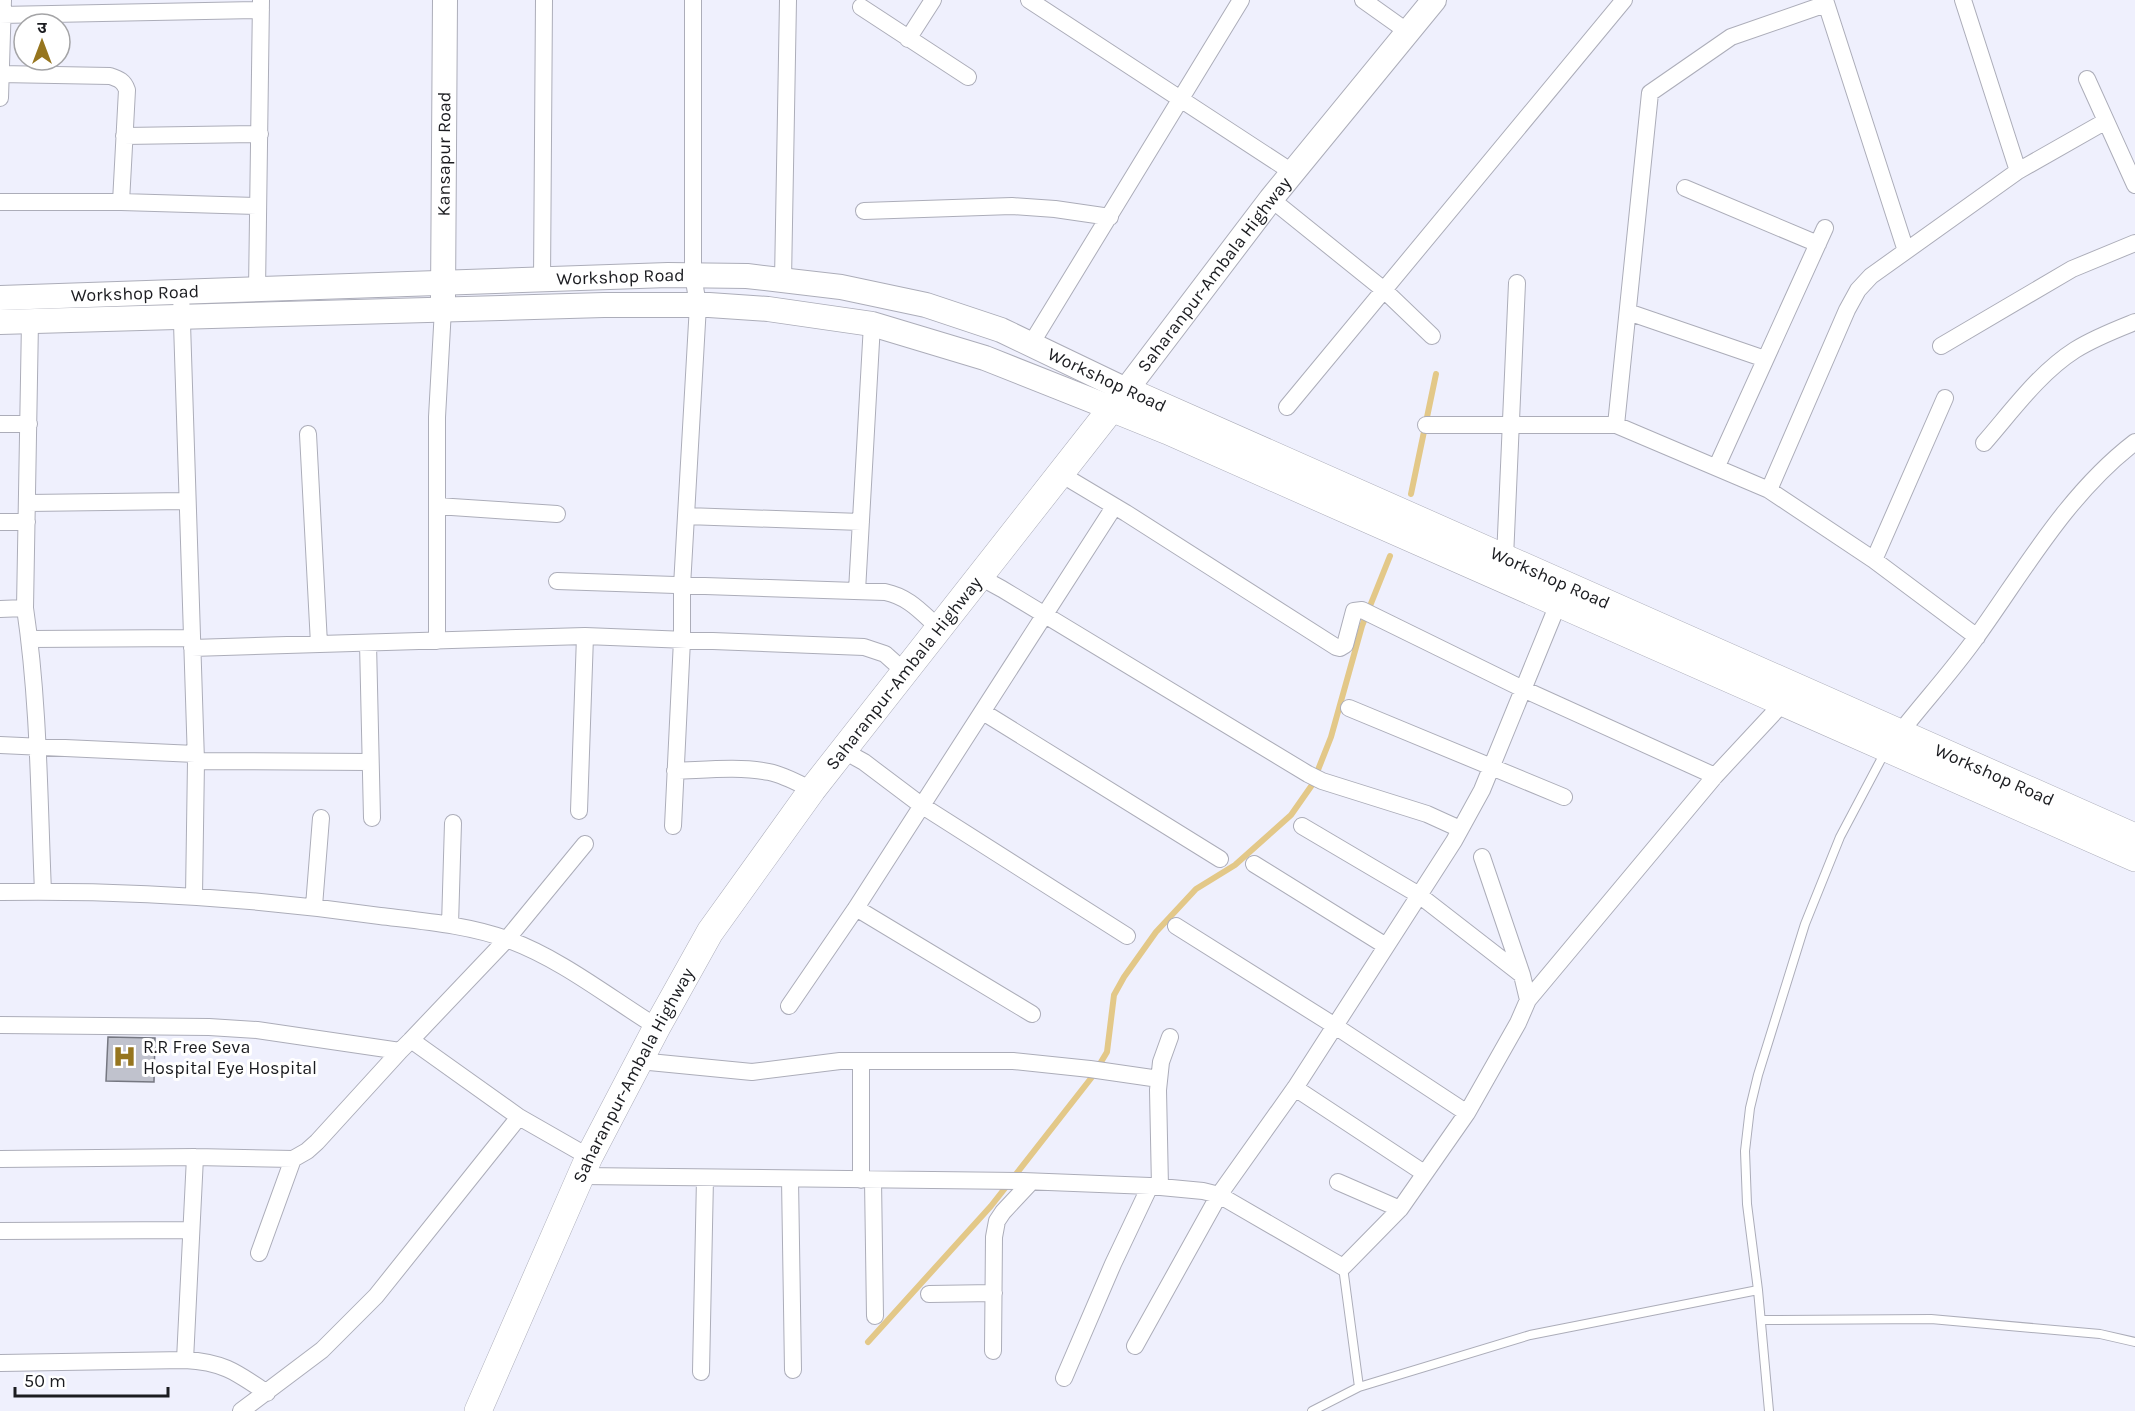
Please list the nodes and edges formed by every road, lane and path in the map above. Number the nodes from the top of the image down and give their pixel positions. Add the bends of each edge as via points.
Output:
1 (445, 0) edge
2 (544, 0) edge
3 (693, 0) edge
4 (788, 0) edge
5 (933, 0) edge
6 (1029, 0) edge
7 (1363, 0) edge
8 (1434, 0) edge
9 (1624, 0) edge
10 (1963, 0) edge
11 (1235, 2) edge
12 (1825, 2) edge
13 (261, 5) edge
14 (861, 7) dead end
15 (2, 10) edge
16 (1408, 32) junction
17 (908, 39) junction
18 (1, 74) edge
19 (968, 77) dead end
20 (2087, 79) dead end
21 (0, 98) edge
22 (1182, 98) junction
23 (2106, 121) junction
24 (260, 134) junction
25 (124, 136) junction
26 (2018, 171) junction
27 (1292, 172) junction
28 (2135, 185) edge
29 (1685, 188) dead end
30 (1271, 199) junction
31 (0, 202) edge
32 (121, 202) junction
33 (257, 206) junction
34 (864, 211) dead end
35 (1110, 217) junction
36 (1825, 228) dead end
37 (2135, 243) edge
38 (1818, 244) junction
39 (1906, 251) junction
40 (693, 275) junction
41 (542, 280) junction
42 (783, 280) junction
43 (1517, 283) dead end
44 (443, 284) junction
45 (257, 290) junction
46 (1384, 290) junction
47 (181, 292) junction
48 (0, 298) edge
49 (698, 304) junction
50 (443, 309) junction
51 (1628, 312) junction
52 (182, 316) junction
53 (30, 321) junction
54 (0, 322) edge
55 (2135, 322) edge
56 (872, 324) junction
57 (1432, 336) dead end
58 (1031, 344) junction
59 (1941, 346) dead end
60 (1765, 359) junction
61 (1945, 398) dead end
62 (1118, 399) junction
63 (1287, 407) dead end
64 (0, 424) edge
65 (29, 424) junction
66 (1510, 424) junction
67 (1426, 425) dead end
68 (1616, 425) junction
69 (308, 434) dead end
70 (2135, 442) edge
71 (1984, 443) dead end
72 (1717, 466) junction
73 (1059, 473) junction
74 (1768, 490) junction
75 (188, 501) junction
76 (27, 504) junction
77 (437, 506) junction
78 (1114, 507) junction
79 (557, 514) dead end
80 (686, 516) junction
81 (0, 522) edge
82 (27, 522) junction
83 (861, 522) junction
84 (1505, 558) junction
85 (1874, 560) junction
86 (980, 578) junction
87 (557, 581) dead end
88 (682, 586) junction
89 (857, 591) junction
90 (1558, 604) junction
91 (25, 608) junction
92 (0, 609) edge
93 (1044, 615) junction
94 (939, 628) junction
95 (585, 636) junction
96 (1977, 637) junction
97 (30, 639) junction
98 (682, 640) junction
99 (437, 641) junction
100 (192, 643) junction
101 (368, 643) junction
102 (319, 644) junction
103 (905, 672) junction
104 (1523, 689) junction
105 (1783, 703) junction
106 (1349, 708) dead end
107 (983, 712) junction
108 (1893, 741) junction
109 (0, 745) edge
110 (37, 746) junction
111 (844, 751) junction
112 (195, 757) junction
113 (370, 762) junction
114 (1492, 767) junction
115 (675, 771) junction
116 (1715, 776) junction
117 (812, 790) junction
118 (1564, 797) dead end
119 (921, 806) junction
120 (579, 811) dead end
121 (321, 818) dead end
122 (372, 818) dead end
123 (453, 823) dead end
124 (673, 826) dead end
125 (1302, 826) dead end
126 (1460, 829) junction
127 (2135, 837) edge
128 (585, 844) dead end
129 (1482, 857) dead end
130 (2135, 858) edge
131 (1220, 860) dead end
132 (1254, 864) dead end
133 (0, 892) edge
134 (43, 892) junction
135 (1419, 895) junction
136 (194, 896) junction
137 (314, 906) junction
138 (856, 908) junction
139 (450, 925) junction
140 (1176, 926) dead end
141 (1127, 936) dead end
142 (507, 939) junction
143 (1386, 946) junction
144 (1522, 975) junction
145 (1528, 1000) junction
146 (789, 1006) dead end
147 (1032, 1014) dead end
148 (0, 1025) edge
149 (1335, 1026) junction
150 (657, 1027) junction
151 (1170, 1037) dead end
152 (405, 1045) junction
153 (639, 1061) junction
154 (861, 1061) junction
155 (1159, 1079) junction
156 (1295, 1088) junction
157 (1467, 1113) junction
158 (519, 1117) junction
159 (195, 1157) junction
160 (0, 1159) edge
161 (292, 1159) junction
162 (585, 1167) junction
163 (1424, 1173) junction
164 (705, 1178) junction
165 (790, 1179) junction
166 (867, 1180) junction
167 (1027, 1181) junction
168 (1338, 1182) dead end
169 (1155, 1186) junction
170 (1219, 1195) junction
171 (1400, 1209) junction
172 (191, 1230) junction
173 (0, 1231) edge
174 (259, 1253) dead end
175 (1343, 1268) junction
176 (1758, 1290) junction
177 (994, 1293) junction
178 (929, 1294) dead end
179 (875, 1316) dead end
180 (1761, 1320) junction
181 (2135, 1342) edge
182 (1135, 1346) dead end
183 (993, 1351) dead end
184 (185, 1360) junction
185 (0, 1363) edge
186 (793, 1370) dead end
187 (701, 1372) dead end
188 (1064, 1378) dead end
189 (1359, 1387) junction
190 (267, 1393) junction
191 (241, 1411) edge
192 (478, 1411) edge
193 (1312, 1411) edge
194 (1769, 1411) edge

1 - 44 main road, Kansapur Road
2 - 41 street
3 - 40 street
4 - 42 street
5 - 17 street
6 - 22 street
7 - 16 street
8 - 16 main road, Saharanpur-Ambala Highway
9 - 46 street
10 - 26 street
11 - 22 street
12 - 39 street
12 - 51 street via 1731,37 1650,93
13 - 15 street
13 - 24 street
14 - 17 street
15 - 18 street
16 - 27 main road, Saharanpur-Ambala Highway
17 - 19 street
18 - 21 street
18 - 25 street via 119,79 127,90
20 - 23 street
22 - 27 street
22 - 35 street
23 - 26 street
23 - 28 street
24 - 25 street
24 - 33 street
25 - 32 street
26 - 39 street
27 - 30 main road, Saharanpur-Ambala Highway
29 - 38 street
30 - 46 street
30 - 62 main road, Saharanpur-Ambala Highway
31 - 32 street
32 - 33 street
33 - 45 street
34 - 35 street via 1012,206
35 - 58 street
36 - 38 street
37 - 59 street via 2072,269
38 - 60 street
39 - 74 street via 1857,290
40 - 41 main road, Workshop Road
40 - 42 main road, Workshop Road
40 - 49 street
41 - 44 main road, Workshop Road
42 - 58 main road, Workshop Road via 926,304
43 - 66 street
44 - 45 main road, Workshop Road
44 - 50 main road, Kansapur Road
45 - 47 main road, Workshop Road
46 - 57 street
46 - 63 street
47 - 48 main road, Workshop Road
47 - 52 street
49 - 50 main road, Workshop Road
49 - 56 main road, Workshop Road via 768,309
49 - 80 street
50 - 52 main road, Workshop Road
50 - 77 street
51 - 60 street
51 - 68 street
52 - 53 main road, Workshop Road
52 - 75 street
53 - 54 main road, Workshop Road
53 - 65 street
55 - 71 street via 2075,350 2046,374
56 - 62 main road, Workshop Road
56 - 83 street
58 - 62 main road, Workshop Road
60 - 72 street
61 - 85 street
62 - 73 main road, Saharanpur-Ambala Highway
62 - 84 main road, Workshop Road
62 - 90 main road, Workshop Road via 1168,430
64 - 65 street
65 - 76 street
66 - 67 street
66 - 68 street
66 - 84 street
68 - 72 street
69 - 102 street
70 - 96 street via 2062,514
72 - 74 street
73 - 78 street
73 - 86 main road, Saharanpur-Ambala Highway
74 - 85 street
75 - 76 street
75 - 100 street
76 - 82 street
77 - 79 street
77 - 99 street
78 - 93 street
78 - 104 street via 1336,647 1345,645 1354,610 1368,612
80 - 83 street
80 - 88 street
81 - 82 street
82 - 91 street
83 - 89 street
84 - 108 main road, Workshop Road
85 - 96 street
86 - 93 street
86 - 94 main road, Saharanpur-Ambala Highway
87 - 88 street
88 - 89 street
88 - 98 street
89 - 94 street via 899,595
90 - 104 street
90 - 105 main road, Workshop Road
91 - 92 street
91 - 97 street
93 - 107 street
93 - 126 street via 1315,778 1427,814
94 - 103 main road, Saharanpur-Ambala Highway
95 - 98 street
95 - 99 street
95 - 120 street
96 - 108 street
97 - 100 street
97 - 110 street
98 - 103 street via 864,647 885,654
98 - 115 street
99 - 101 street
100 - 102 street
100 - 112 street
101 - 102 street
101 - 113 street
103 - 111 main road, Saharanpur-Ambala Highway
104 - 114 street
104 - 116 street
105 - 108 main road, Workshop Road
105 - 116 street
106 - 114 street
107 - 119 street
107 - 131 street
108 - 127 main road, Workshop Road
108 - 130 main road, Workshop Road
108 - 176 lane via 1840,837 1805,924 1758,1075 1745,1151
109 - 110 street
110 - 112 street
110 - 134 street
111 - 117 main road, Saharanpur-Ambala Highway
111 - 119 street
112 - 113 street
112 - 136 street
113 - 122 street
114 - 118 street
114 - 126 street
115 - 117 street via 769,772
115 - 124 street
116 - 145 street
117 - 150 main road, Saharanpur-Ambala Highway via 710,932
119 - 138 street
119 - 141 street
121 - 137 street
123 - 139 street
125 - 135 street
126 - 135 street
128 - 142 street
129 - 144 street
132 - 143 street
133 - 134 street
134 - 136 street
135 - 143 street
135 - 144 street
136 - 137 street
137 - 139 street
138 - 146 street
138 - 147 street
139 - 142 street
140 - 149 street
142 - 150 street via 544,956
142 - 152 street
143 - 149 street
144 - 145 street
145 - 157 street
148 - 152 street via 221,1027
149 - 156 street
149 - 157 street
150 - 153 main road, Saharanpur-Ambala Highway
151 - 155 street
152 - 158 street
152 - 161 street via 318,1143
153 - 154 street via 752,1072 826,1061
153 - 162 main road, Saharanpur-Ambala Highway
154 - 155 street via 1013,1061
154 - 166 street
155 - 169 street
156 - 163 street
156 - 170 street
157 - 163 street
158 - 162 street
158 - 190 street via 376,1296 322,1350
159 - 160 street
159 - 161 street
159 - 172 street
161 - 174 street
162 - 164 street
162 - 192 main road, Saharanpur-Ambala Highway
163 - 171 street
164 - 165 street
164 - 187 street
165 - 166 street
165 - 186 street
166 - 167 street
166 - 179 street
167 - 169 street
167 - 177 street via 997,1221
168 - 171 street
169 - 170 street
169 - 188 street via 1113,1264
170 - 175 street
170 - 182 street
171 - 175 street
172 - 173 street
172 - 184 street
175 - 189 lane
176 - 180 lane
176 - 189 lane via 1530,1335
177 - 178 street
177 - 183 street
180 - 181 lane via 1932,1319 2100,1334
180 - 194 lane
184 - 185 street
184 - 190 street via 225,1366
189 - 193 lane
190 - 191 street

